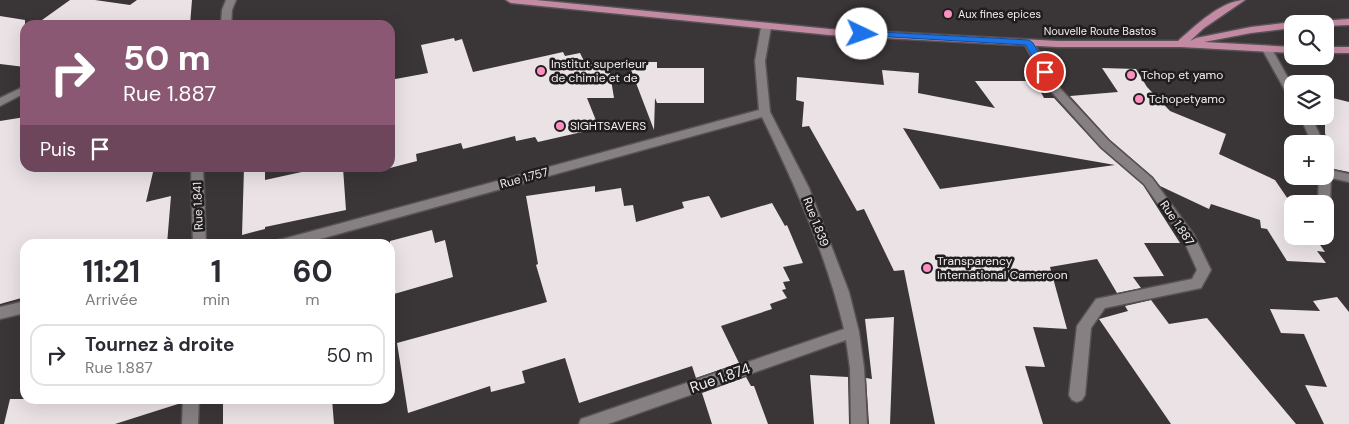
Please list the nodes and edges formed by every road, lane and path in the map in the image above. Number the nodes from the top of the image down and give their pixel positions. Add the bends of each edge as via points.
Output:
1 (231, 0) edge
2 (511, 0) edge
3 (1238, 0) edge
4 (226, 20) edge
5 (1349, 22) edge
6 (1334, 23) edge
7 (1284, 26) edge
8 (766, 27) junction
9 (1029, 43) junction
10 (1181, 44) junction
11 (1267, 49) junction
12 (1284, 50) edge
13 (1334, 50) edge
14 (1349, 50) edge
15 (1284, 80) edge
16 (20, 92) edge
17 (0, 103) edge
18 (765, 112) junction
19 (197, 172) edge
20 (1334, 173) edge
21 (1349, 178) edge
22 (200, 239) edge
23 (301, 239) edge
24 (20, 308) edge
25 (0, 313) edge
26 (852, 332) junction
27 (1076, 395) dead end
28 (192, 404) edge
29 (190, 424) edge
30 (587, 424) edge
31 (859, 424) edge

1 - 4 street
2 - 8 main road, Nouvelle Route Bastos
3 - 10 main road
5 - 6 main road
7 - 10 main road
8 - 9 main road, Nouvelle Route Bastos
8 - 18 street, Rue 1.839 via 760,61
9 - 10 main road, Nouvelle Route Bastos
9 - 27 street, Rue 1.887 via 1053,88 1105,144 1148,181 1189,239 1204,270 1196,284 1101,303 1084,326
10 - 11 main road
11 - 12 main road
11 - 15 street
13 - 14 main road
16 - 17 street
18 - 23 street, Rue 1.757
18 - 26 street, Rue 1.839 via 807,198 836,272
19 - 22 street, Rue 1.841
20 - 21 street
24 - 25 street
26 - 30 street, Rue 1.874
26 - 31 street, Rue 1.839
28 - 29 street

